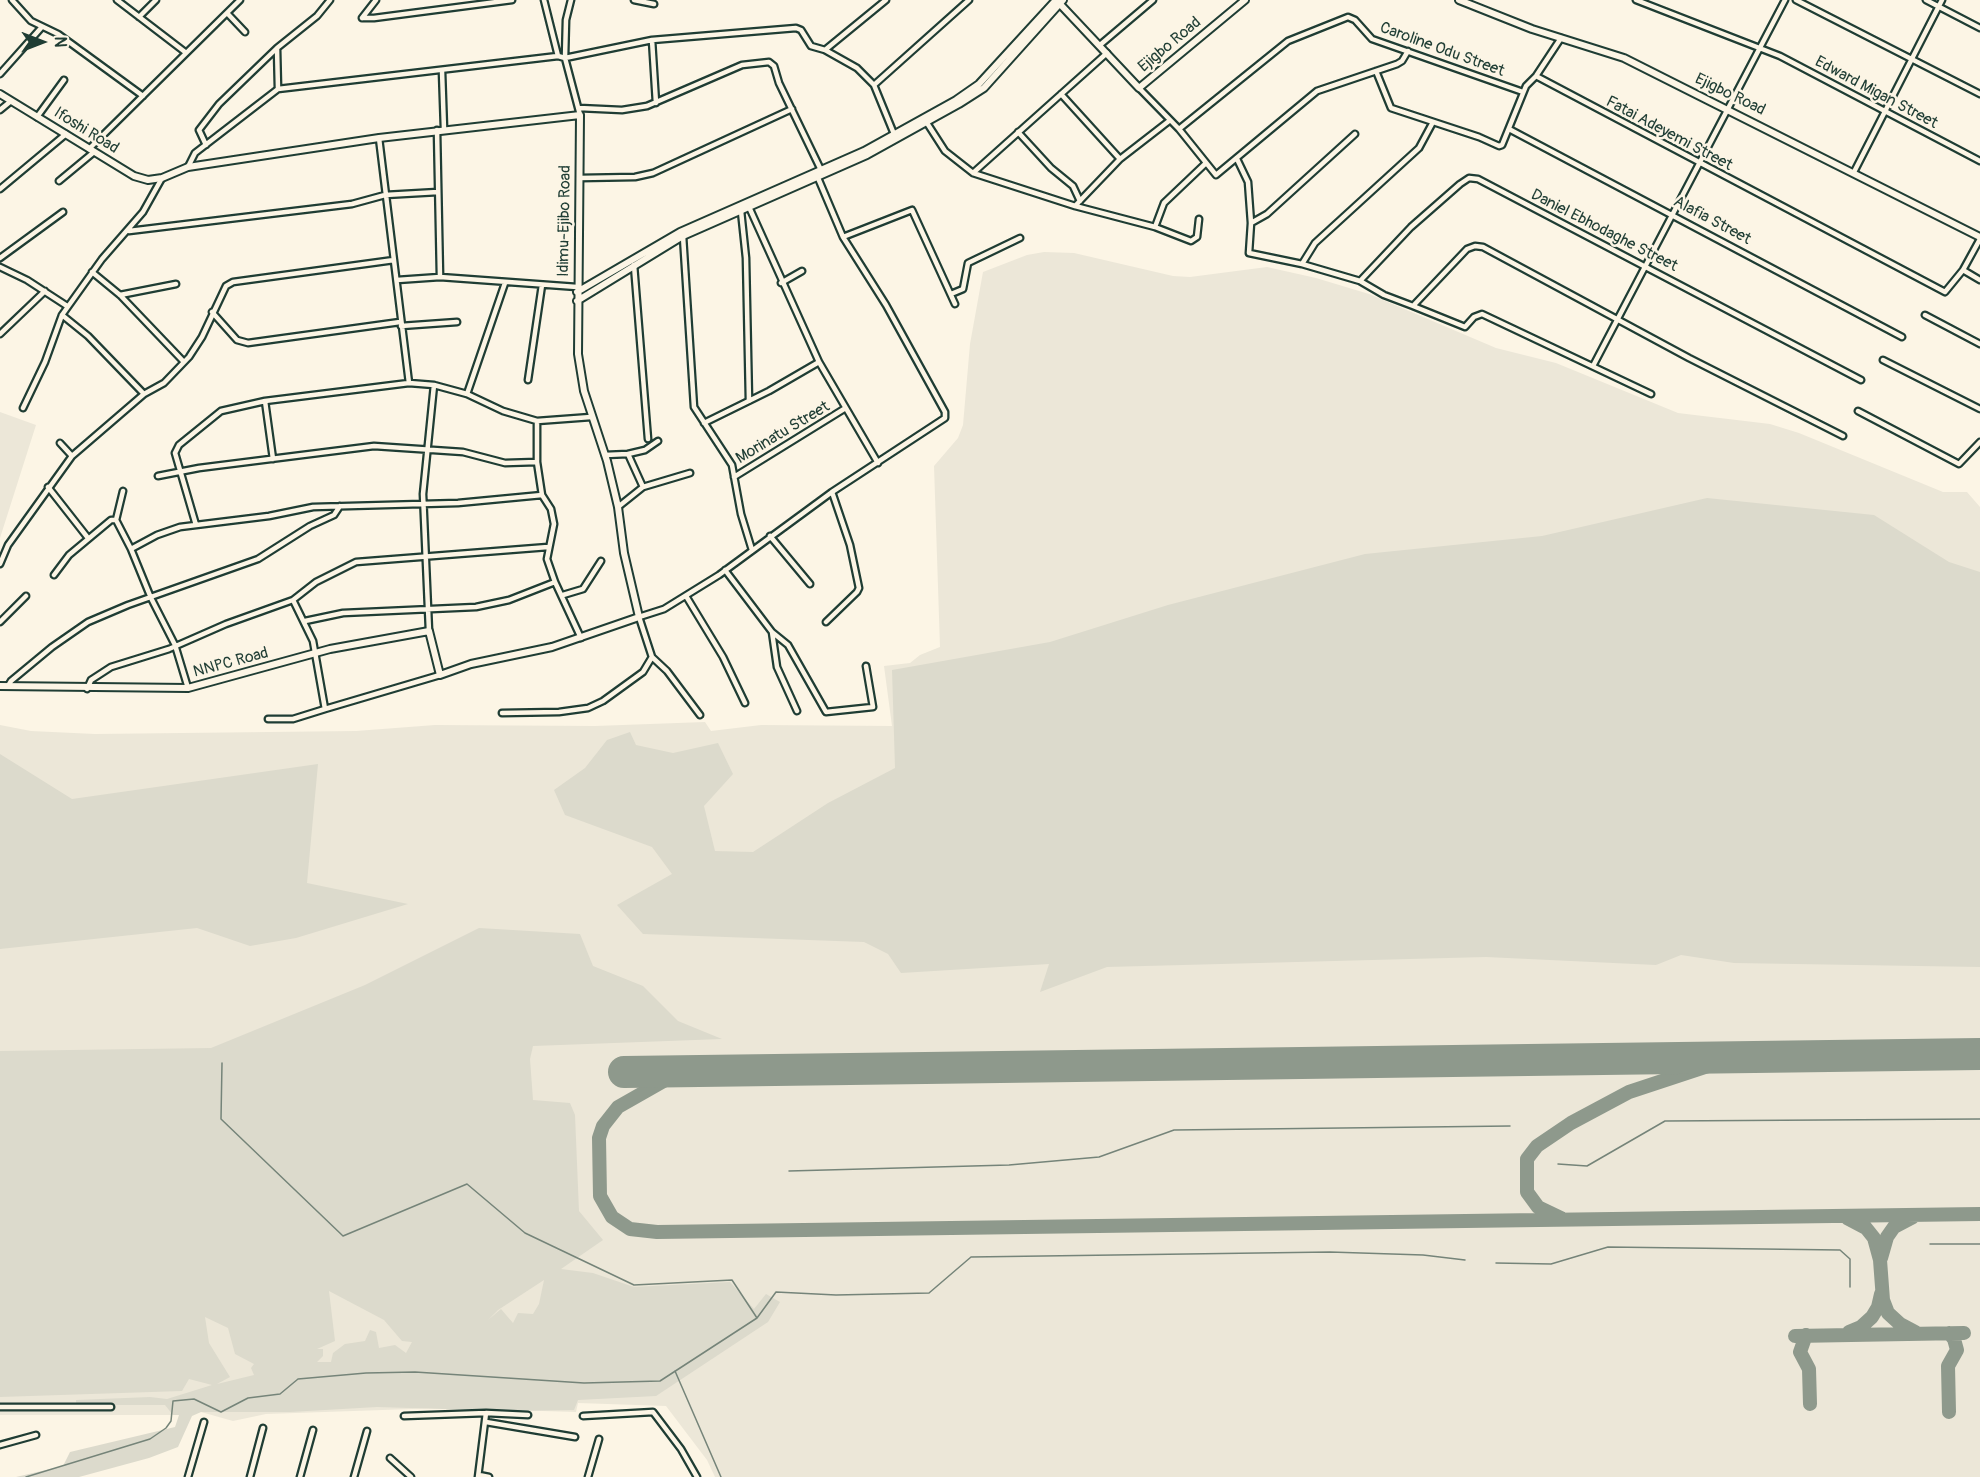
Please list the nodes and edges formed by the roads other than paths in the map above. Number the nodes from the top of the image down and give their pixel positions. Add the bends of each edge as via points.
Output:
1 (12, 0) edge
2 (117, 0) edge
3 (156, 0) edge
4 (240, 0) edge
5 (330, 0) edge
6 (376, 0) edge
7 (512, 0) edge
8 (544, 0) edge
9 (571, 0) edge
10 (634, 0) edge
11 (886, 0) edge
12 (969, 0) edge
13 (1153, 0) edge
14 (1245, 0) edge
15 (1459, 0) edge
16 (1636, 0) edge
17 (1785, 0) edge
18 (1796, 0) edge
19 (1926, 0) edge
20 (1942, 0) edge
21 (1059, 1) edge
22 (1473, 3) edge
23 (654, 4) dead end
24 (1938, 6) junction
25 (227, 13) junction
26 (139, 16) junction
27 (41, 28) junction
28 (1980, 28) edge
29 (245, 33) dead end
30 (1561, 37) junction
31 (652, 40) junction
32 (1100, 45) junction
33 (277, 48) junction
34 (1760, 48) junction
35 (825, 50) junction
36 (1408, 51) junction
37 (185, 52) junction
38 (1107, 53) junction
39 (558, 56) junction
40 (566, 58) junction
41 (1911, 58) junction
42 (442, 70) junction
43 (1376, 71) junction
44 (0, 74) edge
45 (1536, 76) junction
46 (64, 80) dead end
47 (873, 86) junction
48 (1139, 88) junction
49 (278, 89) junction
50 (1523, 92) junction
51 (0, 94) edge
52 (1061, 94) junction
53 (1980, 94) edge
54 (143, 96) junction
55 (11, 101) junction
56 (656, 103) junction
57 (1726, 108) junction
58 (792, 109) junction
59 (0, 110) edge
60 (1885, 110) junction
61 (579, 112) junction
62 (37, 117) junction
63 (1169, 120) junction
64 (1433, 122) junction
65 (927, 123) junction
66 (1179, 129) junction
67 (1509, 129) junction
68 (440, 130) junction
69 (1018, 132) junction
70 (66, 134) junction
71 (894, 134) junction
72 (1355, 134) dead end
73 (379, 138) junction
74 (206, 145) junction
75 (92, 150) junction
76 (1120, 159) junction
77 (1237, 159) junction
78 (1980, 161) edge
79 (1205, 164) junction
80 (1699, 164) junction
81 (188, 167) junction
82 (821, 170) junction
83 (1854, 172) junction
84 (973, 173) junction
85 (162, 178) junction
86 (580, 178) junction
87 (818, 178) junction
88 (58, 181) dead end
89 (0, 189) edge
90 (438, 192) junction
91 (385, 195) junction
92 (1080, 201) junction
93 (1075, 206) junction
94 (749, 207) junction
95 (741, 211) junction
96 (63, 213) dead end
97 (726, 214) junction
98 (1673, 214) junction
99 (1199, 219) dead end
100 (1251, 223) junction
101 (1155, 227) junction
102 (129, 231) junction
103 (683, 236) junction
104 (843, 237) junction
105 (1020, 238) dead end
106 (1980, 238) edge
107 (672, 240) junction
108 (0, 258) edge
109 (394, 260) junction
110 (1302, 264) junction
111 (634, 265) junction
112 (1645, 266) junction
113 (0, 267) edge
114 (1963, 270) junction
115 (802, 271) dead end
116 (92, 272) junction
117 (440, 277) junction
118 (396, 280) junction
119 (1980, 280) edge
120 (1360, 281) junction
121 (505, 283) junction
122 (781, 283) junction
123 (176, 284) dead end
124 (542, 285) junction
125 (577, 290) junction
126 (45, 291) junction
127 (951, 294) junction
128 (120, 295) junction
129 (578, 301) junction
130 (955, 304) dead end
131 (67, 306) junction
132 (1413, 306) junction
133 (212, 312) junction
134 (62, 315) junction
135 (1925, 315) dead end
136 (1618, 318) junction
137 (457, 322) dead end
138 (401, 324) junction
139 (0, 334) edge
140 (1902, 337) dead end
141 (1980, 344) edge
142 (1883, 360) dead end
143 (184, 362) junction
144 (819, 362) junction
145 (1593, 366) junction
146 (528, 380) dead end
147 (1861, 380) dead end
148 (409, 383) junction
149 (434, 385) junction
150 (144, 394) junction
151 (467, 394) junction
152 (1651, 394) dead end
153 (265, 401) junction
154 (749, 401) junction
155 (23, 408) dead end
156 (844, 409) junction
157 (1980, 410) edge
158 (1858, 411) dead end
159 (591, 417) junction
160 (537, 421) junction
161 (704, 423) junction
162 (1843, 436) dead end
163 (648, 439) dead end
164 (658, 441) dead end
165 (1980, 442) edge
166 (60, 443) dead end
167 (426, 452) junction
168 (628, 454) junction
169 (605, 455) junction
170 (72, 456) junction
171 (273, 459) junction
172 (537, 462) junction
173 (878, 463) junction
174 (180, 472) junction
175 (690, 473) dead end
176 (158, 476) dead end
177 (734, 477) junction
178 (48, 487) junction
179 (643, 487) junction
180 (123, 491) dead end
181 (832, 492) junction
182 (542, 495) junction
183 (423, 502) junction
184 (340, 506) junction
185 (618, 507) junction
186 (116, 520) junction
187 (196, 525) junction
188 (770, 536) junction
189 (88, 538) junction
190 (548, 547) junction
191 (131, 549) junction
192 (752, 550) junction
193 (424, 556) junction
194 (601, 561) dead end
195 (0, 564) edge
196 (725, 570) junction
197 (54, 575) dead end
198 (555, 582) junction
199 (810, 584) dead end
200 (563, 595) junction
201 (26, 596) dead end
202 (686, 596) junction
203 (151, 598) junction
204 (292, 600) junction
205 (426, 610) junction
206 (639, 617) junction
207 (305, 621) junction
208 (0, 622) edge
209 (826, 622) dead end
210 (429, 631) junction
211 (772, 632) junction
212 (581, 638) junction
213 (176, 645) junction
214 (316, 653) junction
215 (652, 657) junction
216 (866, 666) dead end
217 (440, 675) junction
218 (0, 686) edge
219 (8, 687) junction
220 (87, 688) junction
221 (188, 688) junction
222 (745, 704) dead end
223 (325, 709) junction
224 (797, 711) dead end
225 (502, 712) dead end
226 (700, 715) dead end
227 (268, 719) dead end
228 (0, 1407) edge
229 (111, 1407) dead end
230 (486, 1413) junction
231 (528, 1414) dead end
232 (404, 1416) dead end
233 (583, 1416) dead end
234 (204, 1422) dead end
235 (486, 1422) junction
236 (263, 1428) dead end
237 (313, 1430) dead end
238 (367, 1431) dead end
239 (36, 1435) dead end
240 (575, 1437) dead end
241 (599, 1439) dead end
242 (0, 1444) edge
243 (390, 1458) dead end
244 (409, 1476) edge
245 (478, 1476) edge
246 (188, 1477) edge
247 (250, 1477) edge
248 (300, 1477) edge
249 (354, 1477) edge
250 (489, 1477) edge
251 (588, 1477) edge
252 (697, 1477) edge

1 - 27 street
2 - 26 street
3 - 26 street
4 - 25 street
5 - 33 street via 317,16
6 - 7 street via 362,18
8 - 39 street
9 - 40 street via 566,20
10 - 23 street
11 - 35 street
12 - 47 street
13 - 32 street
14 - 48 main road, Ejigbo Road
15 - 22 main road, Ejigbo Road
16 - 34 street, Edward Migan Street
17 - 34 street
18 - 41 street
19 - 24 street
20 - 24 street
21 - 32 main road
21 - 65 main road, Idimu-Ejibo Road via 984,88
21 - 71 main road, Idimu-Ejibo Road via 980,84
22 - 30 main road, Ejigbo Road
24 - 28 street
24 - 41 street
25 - 29 street
25 - 37 street
26 - 37 street
27 - 44 street
27 - 54 street via 57,34
30 - 45 street
30 - 57 main road, Ejigbo Road via 1624,58
31 - 35 street via 796,28 811,46
31 - 40 street
31 - 56 street
32 - 38 main road
33 - 49 street
33 - 74 street via 219,104 199,130
34 - 57 street
34 - 60 street, Edward Migan Street
35 - 47 street via 856,68
36 - 43 street via 1402,61
36 - 50 street, Caroline Odu Street
36 - 66 street, Caroline Odu Street via 1372,39 1352,18 1305,32 1288,40
37 - 54 street
38 - 48 main road
38 - 52 street
39 - 40 street
39 - 42 street
40 - 61 street
41 - 53 street
41 - 60 street
42 - 49 street
42 - 68 street
43 - 64 street via 1391,108
43 - 77 street via 1317,91
45 - 50 street
45 - 80 street, Fatai Adeyemi Street
46 - 62 street
47 - 71 street
48 - 63 street
49 - 74 street
50 - 67 street
51 - 55 main road, Ifoshi Road
52 - 69 street
52 - 76 street
54 - 75 street
55 - 59 street
55 - 62 main road, Ifoshi Road
56 - 58 street via 742,64 759,61 774,66
56 - 61 street via 622,110
57 - 80 street
57 - 83 main road, Ejigbo Road
58 - 82 street
58 - 86 street via 653,173
60 - 78 street, Edward Migan Street
60 - 83 street
61 - 68 main road
61 - 86 main road, Idimu-Ejibo Road
62 - 70 main road, Ifoshi Road
63 - 66 street
63 - 76 street
64 - 67 street via 1499,146
64 - 110 street via 1419,148 1340,218 1315,243
65 - 84 street via 945,151
65 - 87 main road, Idimu-Ejibo Road
66 - 79 street
67 - 98 street, Alafia Street
68 - 73 main road
68 - 90 street
69 - 84 street
69 - 92 street via 1073,186
70 - 75 main road, Ifoshi Road
70 - 89 street
71 - 82 main road, Idimu-Ejibo Road
72 - 100 street via 1267,214
73 - 81 main road
73 - 91 street
74 - 81 street via 195,153
75 - 85 main road, Ifoshi Road via 140,179
75 - 88 street
76 - 92 street
77 - 79 street via 1215,175
77 - 100 street via 1247,176
79 - 101 street via 1164,203
80 - 98 street
80 - 114 street, Fatai Adeyemi Street via 1945,292
81 - 85 main road
82 - 97 main road, Idimu-Ejibo Road
83 - 106 main road, Ejigbo Road
84 - 93 street
85 - 102 street
86 - 125 main road, Idimu-Ejibo Road
87 - 94 main road, Idimu-Ejibo Road
87 - 104 street
90 - 91 street
90 - 117 street
91 - 102 street via 352,204
91 - 109 street
92 - 93 street
93 - 101 street
94 - 95 main road, Idimu-Ejibo Road
94 - 122 street
95 - 97 main road, Idimu-Ejibo Road
95 - 154 street via 746,258
96 - 108 street
97 - 103 main road, Idimu-Ejibo Road
97 - 107 main road, Idimu-Ejibo Road
98 - 112 street
98 - 140 street, Alafia Street
99 - 101 street via 1194,241
100 - 110 street via 1251,254
102 - 116 street
103 - 107 main road, Idimu-Ejibo Road
103 - 161 street via 691,389 694,407
104 - 127 street via 912,210
104 - 173 street via 945,411 941,422
105 - 127 street via 968,263 963,289
106 - 114 street, Fatai Adeyemi Street
107 - 111 main road, Idimu-Ejibo Road
107 - 125 main road, Idimu-Ejibo Road
109 - 118 street
109 - 133 street via 233,282 226,286
110 - 120 street
111 - 129 main road, Idimu-Ejibo Road
111 - 163 street
112 - 120 street, Daniel Ebhodaghe Street via 1478,179 1468,178 1411,227
112 - 136 street
112 - 147 street, Daniel Ebhodaghe Street
113 - 126 street
114 - 119 street
115 - 122 street
116 - 128 street
116 - 131 street
117 - 118 street
117 - 121 street
118 - 138 street
120 - 132 street
121 - 124 street
121 - 151 street
122 - 144 street
123 - 128 street
124 - 125 street
124 - 146 street
125 - 129 main road
126 - 131 street
126 - 139 street
127 - 130 street
128 - 143 street
129 - 159 main road via 578,354
131 - 134 street
132 - 136 street via 1474,246 1483,247
132 - 145 street via 1465,327 1482,314
133 - 138 street via 237,340 248,343
133 - 143 street via 202,337
134 - 150 street
134 - 155 street
135 - 141 street
136 - 145 street
136 - 162 street
137 - 138 street
138 - 148 street
142 - 157 street
143 - 150 street via 164,382
144 - 154 street
144 - 156 street
145 - 152 street
148 - 149 street
148 - 153 street
149 - 151 street
149 - 167 street
150 - 170 street
151 - 160 street
153 - 171 street
153 - 174 street via 229,408 198,429 176,449
154 - 161 street
156 - 173 street
156 - 177 street, Morinatu Street
158 - 165 street via 1959,464
159 - 160 street
159 - 169 main road
160 - 172 street
161 - 177 street via 732,465
164 - 168 street via 645,450
166 - 170 street
167 - 171 street via 374,447
167 - 172 street via 463,452 505,463
167 - 183 street
168 - 169 street
168 - 179 street
169 - 185 main road
170 - 178 street
171 - 174 street
172 - 182 street
173 - 181 street
174 - 176 street
174 - 187 street
175 - 179 street
177 - 192 street
178 - 189 street
178 - 195 street via 8,545
179 - 185 street
180 - 186 street
181 - 188 street
181 - 209 street via 850,545 858,592
182 - 183 street via 458,503
182 - 190 street via 554,524
183 - 184 street
183 - 193 street
184 - 187 street
184 - 203 street via 334,515 258,559
185 - 206 main road
186 - 189 street
186 - 191 street
187 - 191 street via 169,530
188 - 192 street
188 - 199 street
189 - 197 street
190 - 193 street
190 - 198 street via 547,559
191 - 203 street
192 - 196 street
193 - 204 street via 356,562 316,582
193 - 205 street
194 - 200 street via 583,589
196 - 202 street
196 - 211 street
198 - 200 street
198 - 205 street via 509,600 476,607
200 - 212 street
201 - 208 street
202 - 206 street
202 - 222 street via 723,657
203 - 213 street
203 - 219 street via 76,628
204 - 207 street
204 - 213 street
205 - 207 street via 343,613
205 - 210 street
206 - 212 main road
206 - 215 street
207 - 214 street
210 - 214 main road, NNPC Road
210 - 217 main road
211 - 216 street via 788,645 823,710 830,714 873,707
211 - 224 street via 777,667
212 - 217 main road
213 - 220 street via 105,669
213 - 221 street
214 - 221 main road, NNPC Road
214 - 223 street
215 - 225 street via 643,672 588,708
215 - 226 street
217 - 223 street
218 - 219 main road, NNPC Road
219 - 220 main road, NNPC Road
220 - 221 main road, NNPC Road
223 - 227 street via 293,719
228 - 229 street
230 - 231 street
230 - 232 street
230 - 235 street
233 - 252 street via 653,1412
234 - 246 street
235 - 240 street
235 - 245 street
236 - 247 street
237 - 248 street
238 - 249 street
239 - 242 street
241 - 251 street
243 - 244 street
245 - 250 street

